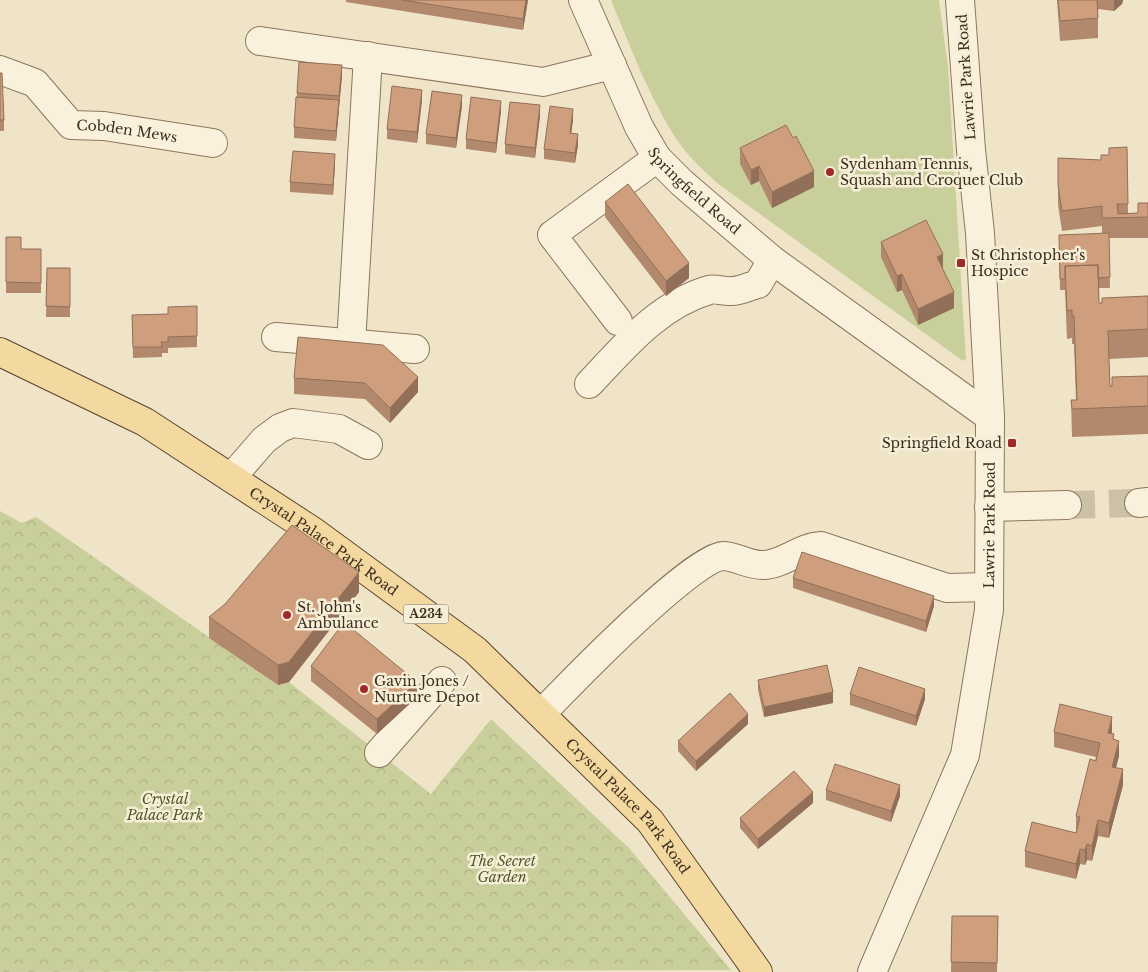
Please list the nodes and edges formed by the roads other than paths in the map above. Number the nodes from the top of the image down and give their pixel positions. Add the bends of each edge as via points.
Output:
1 (583, 0) edge
2 (960, 0) edge
3 (260, 41) dead end
4 (368, 56) junction
5 (612, 65) junction
6 (0, 70) edge
7 (214, 143) dead end
8 (657, 158) junction
9 (772, 260) junction
10 (618, 321) dead end
11 (276, 337) dead end
12 (351, 344) junction
13 (415, 349) dead end
14 (0, 352) edge
15 (589, 384) dead end
16 (990, 417) junction
17 (368, 445) dead end
18 (231, 478) junction
19 (1067, 505) tunnel mouth
20 (989, 507) junction
21 (989, 587) junction
22 (442, 681) dead end
23 (540, 714) junction
24 (379, 753) dead end
25 (758, 972) edge
26 (872, 972) edge

1 - 5 street, Springfield Road
2 - 16 street, Lawrie Park Road via 980,232
3 - 4 street
4 - 5 street via 543,82
4 - 12 street
5 - 8 street, Springfield Road via 639,127
6 - 7 street, Cobden Mews via 35,83 72,125 104,126
8 - 9 street, Springfield Road
8 - 10 street via 552,235
9 - 15 street via 758,284 733,292 712,289 661,314 634,336
9 - 16 street, Springfield Road
11 - 12 street
12 - 13 street
14 - 18 main road, Crystal Palace Park Road / A234 via 145,422
16 - 20 street, Lawrie Park Road
17 - 18 street via 340,429 293,423 264,440
18 - 23 main road, Crystal Palace Park Road / A234 via 314,532 475,650
19 - 20 street
20 - 21 street, Lawrie Park Road
21 - 23 street via 947,588 821,546 809,547 764,565 723,556 698,566 607,646
21 - 26 street, Lawrie Park Road via 989,610 964,755
22 - 24 street
23 - 25 main road, Crystal Palace Park Road / A234 via 650,821

